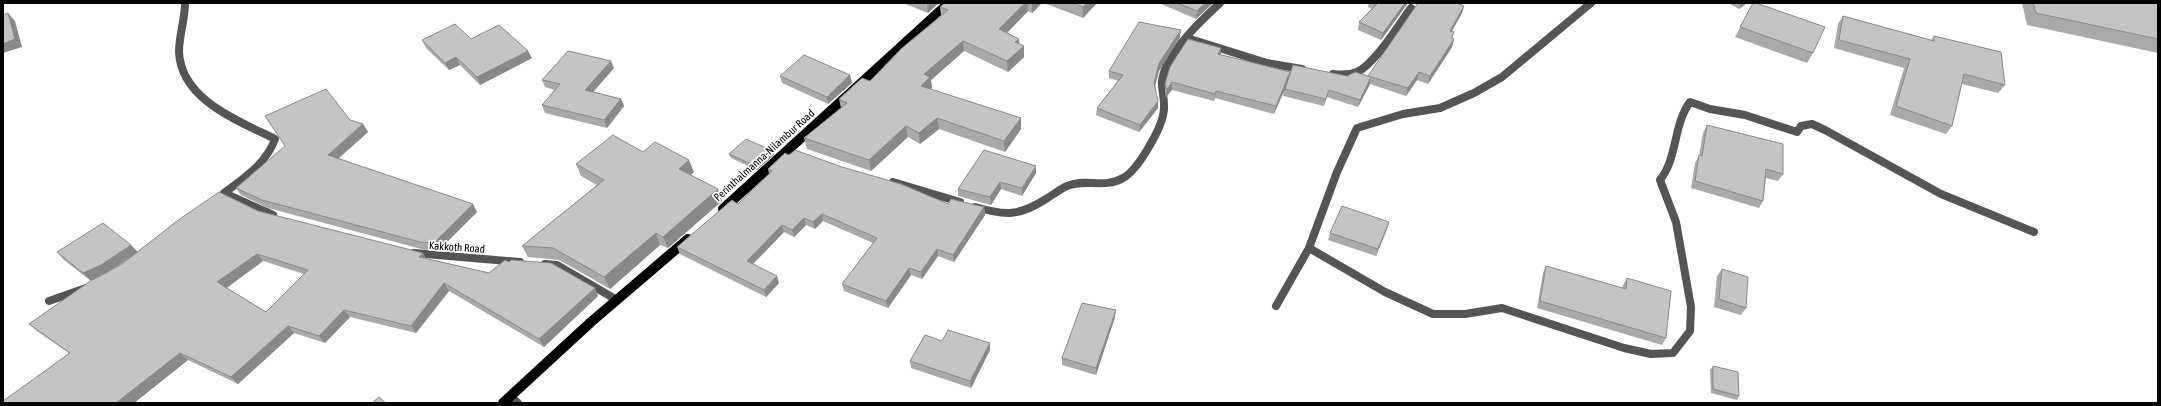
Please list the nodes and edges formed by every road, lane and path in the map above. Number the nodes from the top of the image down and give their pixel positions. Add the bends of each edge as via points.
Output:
1 (184, 3) edge
2 (949, 3) edge
3 (1220, 3) edge
4 (1590, 3) edge
5 (1411, 8) dead end
6 (1187, 38) junction
7 (1309, 70) edge
8 (1324, 73) edge
9 (887, 181) edge
10 (714, 216) edge
11 (280, 217) edge
12 (698, 230) edge
13 (2034, 232) dead end
14 (1309, 248) junction
15 (408, 251) edge
16 (94, 285) edge
17 (617, 300) junction
18 (49, 301) dead end
19 (1276, 306) dead end
20 (507, 400) edge
21 (518, 403) edge

1 - 11 street via 180,60 190,86 213,106 275,139 272,150 258,166 221,195
2 - 10 main road, Perinthalmanna-Nilambur Road via 792,149
3 - 6 street
4 - 14 street via 1502,77 1474,93 1440,108 1403,114 1357,128 1337,172
5 - 8 street via 1375,59 1364,69 1347,76
6 - 7 street via 1267,63
6 - 9 street via 1164,72 1160,91 1164,110 1141,160 1131,173 1116,182 1071,184 1026,210 1011,214 979,208
12 - 17 main road
13 - 14 street via 1960,204 1857,146 1812,124 1801,126 1797,132 1745,115 1710,109 1690,102 1685,107 1670,166 1660,180 1676,222 1691,307 1690,331 1673,353 1652,354 1624,348 1502,308 1465,314 1433,314 1385,292
14 - 19 street
15 - 17 street, Kakkoth Road via 424,255 557,265
16 - 18 street
17 - 20 main road
20 - 21 street

